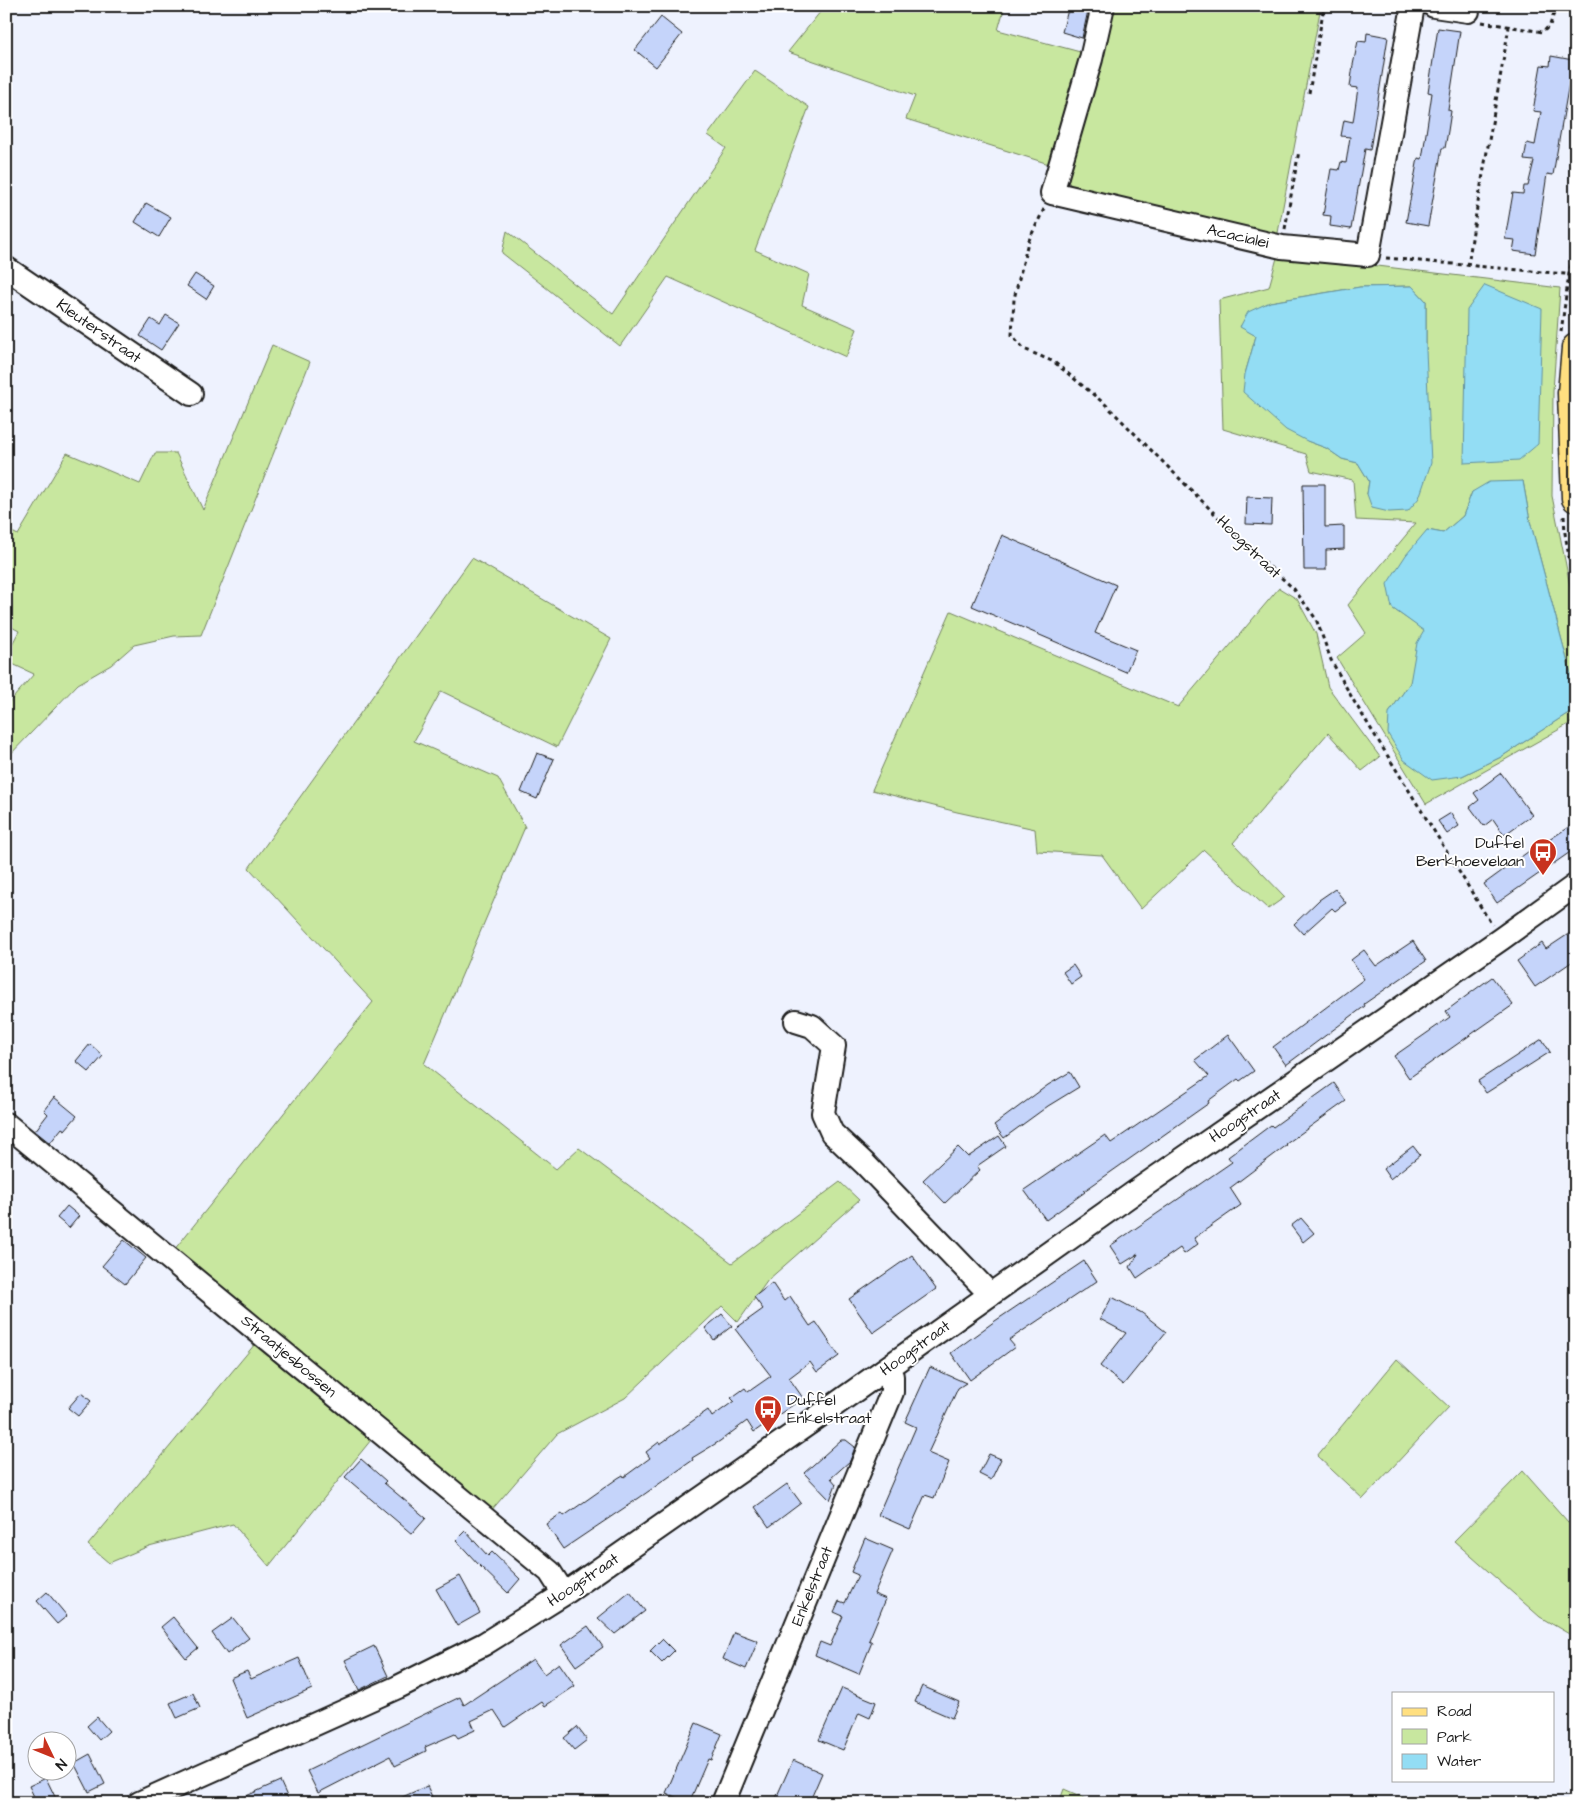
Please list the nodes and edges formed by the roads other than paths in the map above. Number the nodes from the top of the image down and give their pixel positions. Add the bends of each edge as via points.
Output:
1 (1104, 6) edge
2 (1413, 6) edge
3 (1434, 6) edge
4 (1468, 8) edge
5 (6, 268) edge
6 (1576, 348) edge
7 (191, 394) dead end
8 (1576, 498) edge
9 (1576, 885) edge
10 (796, 1021) dead end
11 (6, 1124) edge
12 (990, 1294) junction
13 (887, 1368) junction
14 (564, 1594) junction
15 (140, 1803) edge
16 (723, 1803) edge

1 - 2 street, Acacialei via 1092,59 1052,192 1282,247 1368,255
3 - 4 street
5 - 7 street, Kleuterstraat
6 - 8 main road via 1572,393
9 - 12 street, Hoogstraat
10 - 12 street via 812,1026 834,1046 823,1113 832,1133
11 - 14 street, Straatjesbossen via 550,1572
12 - 13 street, Hoogstraat
13 - 14 street, Hoogstraat
13 - 16 street, Enkelstraat via 892,1376 892,1392
14 - 15 street, Hoogstraat via 484,1644 398,1687

